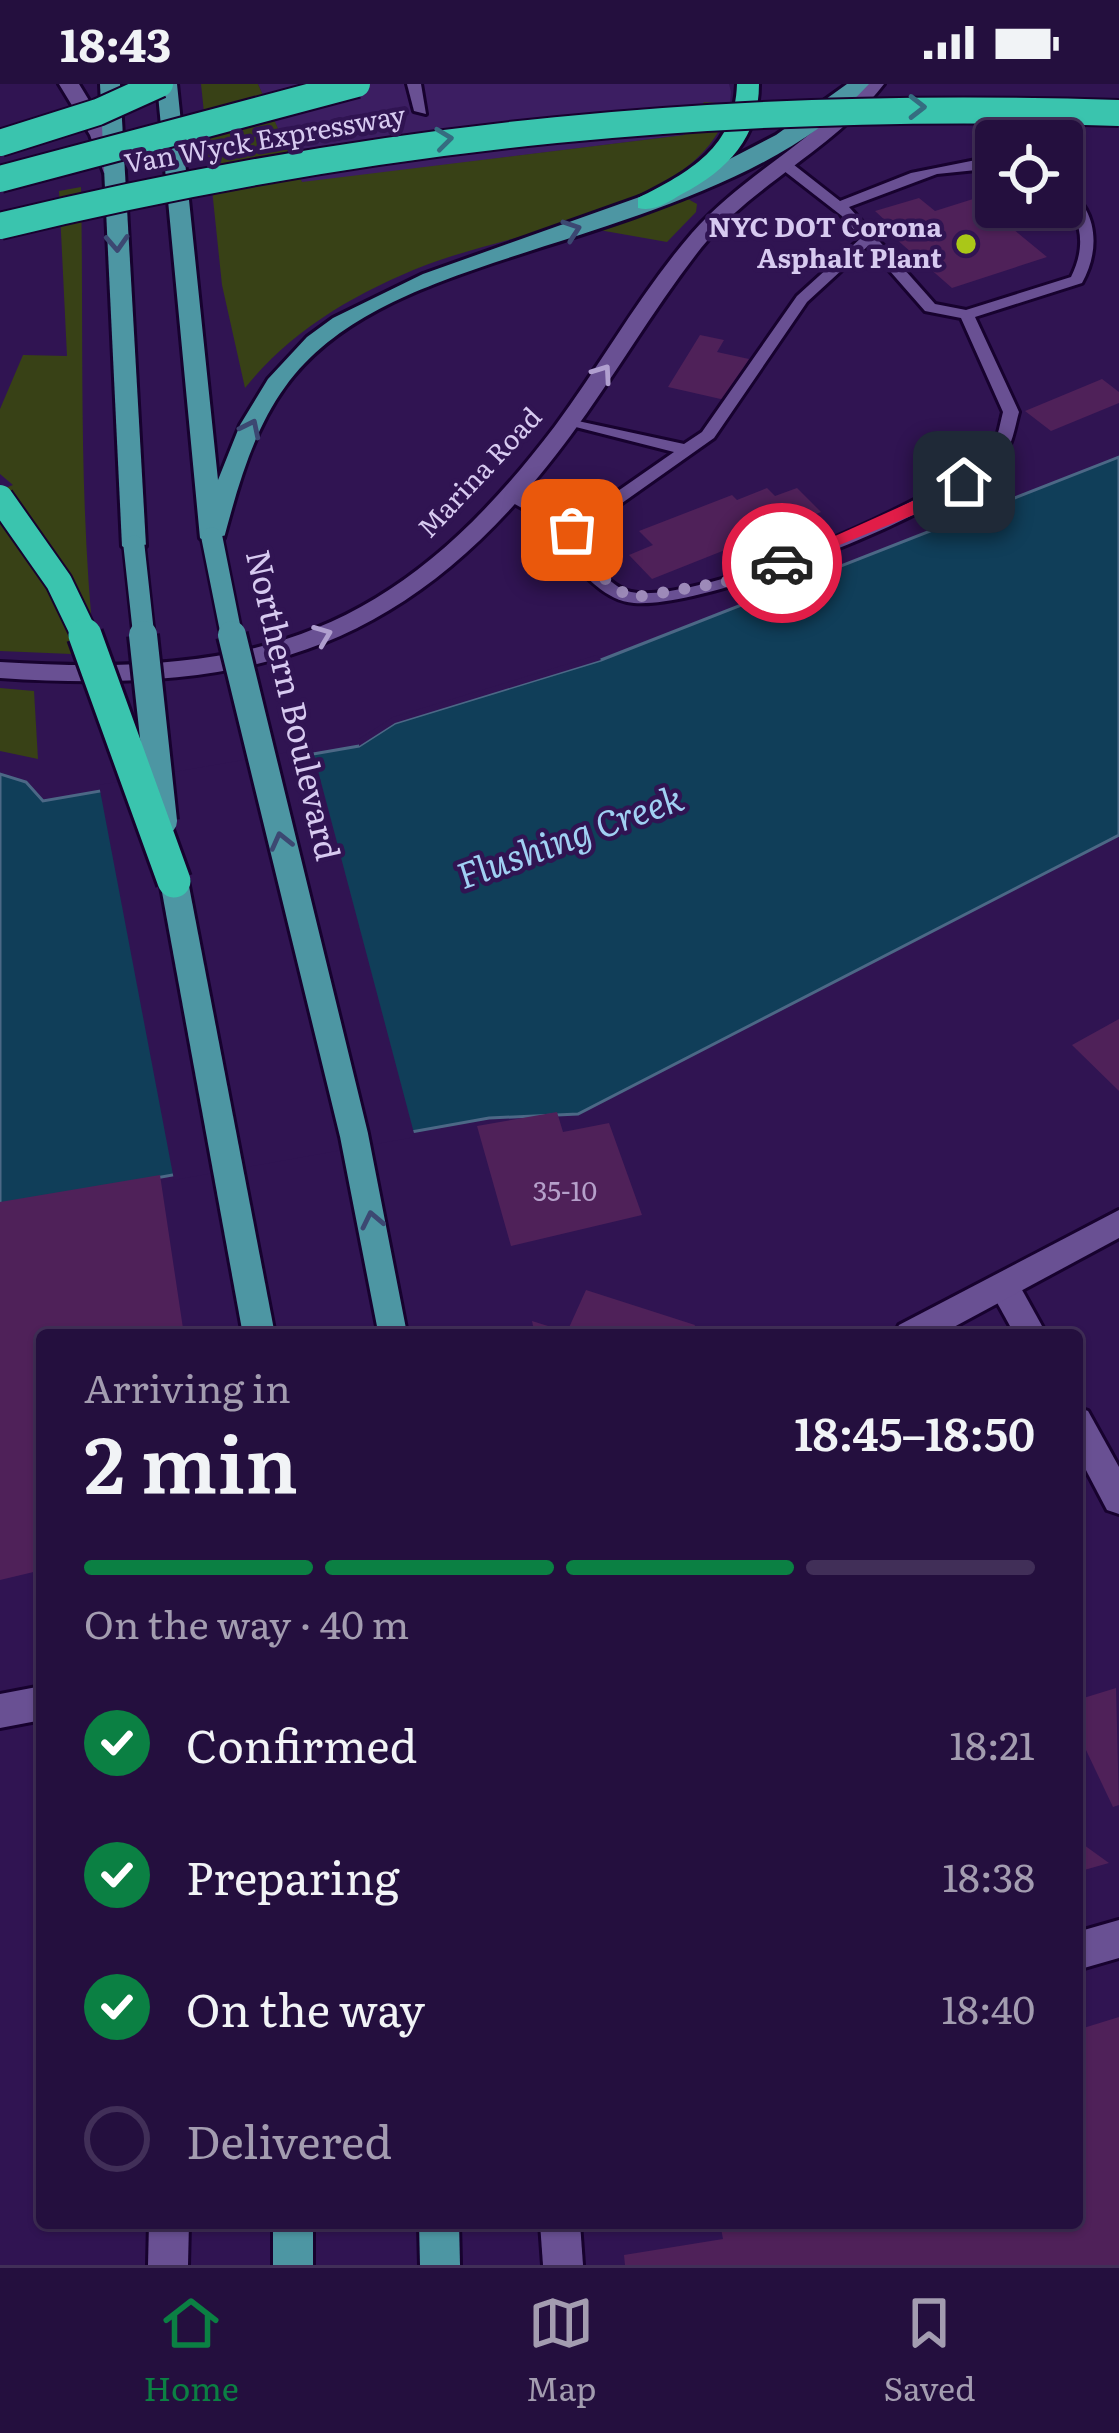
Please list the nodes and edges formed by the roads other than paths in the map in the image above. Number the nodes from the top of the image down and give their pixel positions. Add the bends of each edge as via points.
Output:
1 (68, 84) edge
2 (110, 84) edge
3 (132, 84) edge
4 (164, 84) edge
5 (357, 84) edge
6 (415, 84) edge
7 (748, 84) edge
8 (859, 84) edge
9 (874, 84) edge
10 (422, 112) dead end
11 (1119, 113) edge
12 (0, 142) edge
13 (975, 163) edge
14 (784, 164) junction
15 (114, 172) junction
16 (0, 179) edge
17 (647, 203) junction
18 (840, 206) junction
19 (1083, 220) edge
20 (0, 226) edge
21 (869, 238) junction
22 (968, 315) junction
23 (570, 421) junction
24 (687, 450) junction
25 (510, 494) junction
26 (0, 498) edge
27 (572, 530) junction
28 (212, 538) junction
29 (0, 670) edge
30 (174, 881) junction
31 (1119, 1223) edge
32 (1005, 1288) junction
33 (258, 1329) edge
34 (392, 1329) edge
35 (922, 1329) edge
36 (1028, 1329) edge
37 (1083, 1432) edge
38 (1119, 1499) edge
39 (36, 1704) edge
40 (0, 1711) edge
41 (1119, 1939) edge
42 (1083, 1949) edge
43 (169, 2229) edge
44 (293, 2229) edge
45 (439, 2229) edge
46 (560, 2229) edge
47 (168, 2265) edge
48 (293, 2265) edge
49 (440, 2265) edge
50 (563, 2265) edge

1 - 15 street
2 - 15 main road
3 - 12 highway, bridge
4 - 12 highway, bridge
4 - 28 main road, Northern Boulevard
5 - 16 highway, Van Wyck Expressway, bridge
6 - 10 lane
7 - 17 highway via 745,123 725,153
8 - 17 main road via 752,158
9 - 14 street, Marina Road
20 -> 11 highway, Van Wyck Expressway, bridge via 270,166 555,125 855,108
13 - 18 lane via 900,179
14 - 18 lane
23 -> 14 street, Marina Road via 695,242
15 -> 30 main road, bridge via 147,706
28 -> 17 main road via 260,410 320,338 404,289
18 - 21 lane
19 - 22 lane via 1088,261 1077,280
21 - 22 lane via 930,308
21 - 24 lane via 802,299 708,435
22 - 27 lane via 1011,412 1000,451 964,482 819,550 725,582 641,598 621,594 573,554
23 - 24 lane
23 - 25 street, Marina Road
24 - 27 lane
25 - 27 lane
29 -> 25 street, Marina Road via 168,668 316,639 394,597
26 - 30 highway, bridge via 37,543 75,615
34 -> 28 main road, Northern Boulevard, bridge
30 - 33 main road
31 - 32 street
32 - 35 street
32 - 36 street
37 - 38 street
39 - 40 street
41 - 42 street
43 - 47 street
44 - 48 main road
45 - 49 main road
46 - 50 street

